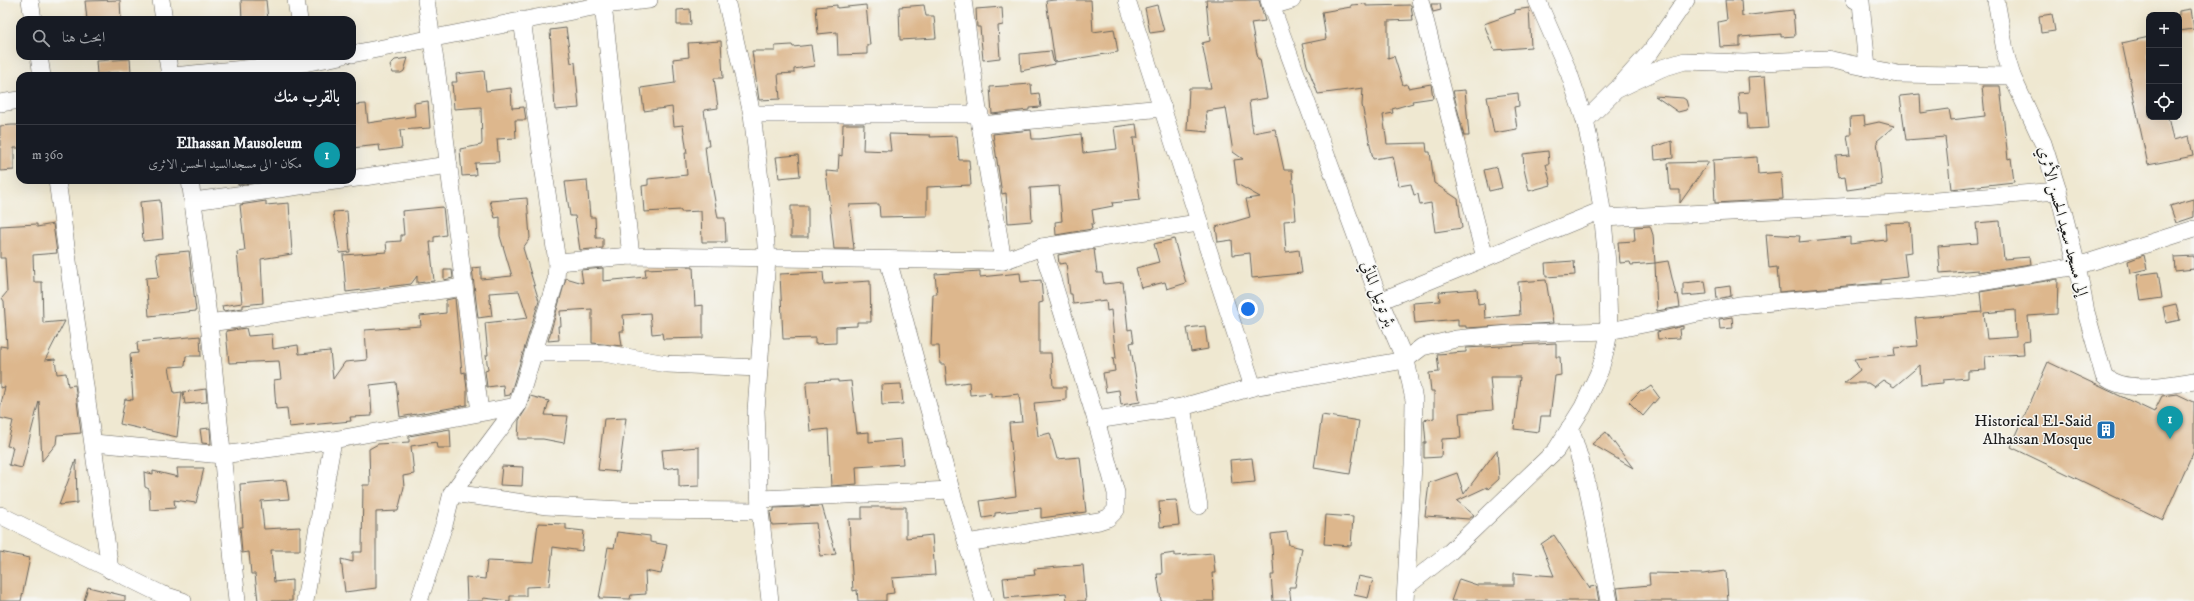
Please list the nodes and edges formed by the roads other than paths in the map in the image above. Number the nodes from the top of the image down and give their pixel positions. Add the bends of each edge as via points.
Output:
1 (30, 0) edge
2 (161, 0) edge
3 (296, 0) edge
4 (426, 0) edge
5 (649, 0) edge
6 (726, 0) edge
7 (963, 0) edge
8 (1127, 0) edge
9 (1292, 0) edge
10 (1420, 0) edge
11 (1537, 0) edge
12 (1686, 0) edge
13 (1855, 0) edge
14 (1996, 0) edge
15 (1270, 3) edge
16 (603, 5) junction
17 (32, 16) edge
18 (163, 16) edge
19 (298, 16) edge
20 (522, 20) junction
21 (431, 39) junction
22 (356, 53) edge
23 (40, 60) edge
24 (168, 60) edge
25 (296, 60) edge
26 (1866, 68) junction
27 (41, 72) edge
28 (169, 72) edge
29 (204, 72) edge
30 (2012, 76) junction
31 (1616, 90) junction
32 (16, 101) edge
33 (0, 103) edge
34 (1163, 108) junction
35 (752, 114) junction
36 (980, 119) junction
37 (1584, 121) junction
38 (449, 165) junction
39 (356, 178) edge
40 (58, 184) edge
41 (191, 184) edge
42 (314, 184) edge
43 (2058, 191) junction
44 (194, 201) junction
45 (1602, 214) junction
46 (1198, 224) junction
47 (2194, 228) edge
48 (1042, 247) junction
49 (631, 256) junction
50 (1484, 258) junction
51 (767, 259) junction
52 (888, 260) junction
53 (1003, 261) junction
54 (558, 262) junction
55 (2078, 266) junction
56 (464, 287) junction
57 (1380, 301) junction
58 (209, 323) junction
59 (1609, 331) junction
60 (532, 353) junction
61 (1405, 360) junction
62 (758, 368) junction
63 (2194, 381) edge
64 (1253, 387) junction
65 (517, 406) junction
66 (1182, 407) junction
67 (480, 412) junction
68 (1096, 420) junction
69 (1570, 427) junction
70 (333, 440) junction
71 (94, 443) junction
72 (222, 455) junction
73 (950, 490) junction
74 (452, 492) junction
75 (760, 505) junction
76 (1199, 506) dead end
77 (0, 515) edge
78 (967, 544) junction
79 (110, 570) junction
80 (1406, 593) edge
81 (183, 601) edge
82 (236, 601) edge
83 (305, 601) edge
84 (419, 601) edge
85 (770, 601) edge
86 (984, 601) edge
87 (1609, 601) edge

1 - 17 street
2 - 18 street
3 - 19 street
4 - 21 street
5 - 16 street
6 - 35 street
7 - 36 street
8 - 34 street
9 - 15 street
10 - 50 street
11 - 37 street via 1569,72
12 - 31 street via 1651,51
13 - 26 street via 1861,2
14 - 30 street, إلى مسجد سعيد الحسن الأثري
15 - 57 street, بئر توتيل المائي
16 - 20 street
16 - 49 street
20 - 21 street
20 - 54 street
21 - 22 street
21 - 38 street
23 - 27 street
24 - 28 street
25 - 29 street
26 - 30 street via 1898,74
26 - 31 street via 1827,59 1744,63 1685,61 1662,68
30 - 43 street, إلى مسجد سعيد الحسن الأثري via 2043,144
31 - 37 street
32 - 33 street
34 - 36 street
34 - 46 street
35 - 36 street
35 - 51 street
36 - 53 street
37 - 45 street
38 - 39 street
38 - 56 street
40 - 71 street
41 - 44 street
42 - 44 street
43 - 45 street via 1899,204
43 - 55 street, إلى مسجد سعيد الحسن الأثري
44 - 58 street
45 - 50 street
45 - 59 street via 1607,262
46 - 48 street
46 - 64 street
47 - 55 street
48 - 53 street
48 - 68 street
49 - 51 street
49 - 54 street
50 - 57 street
51 - 52 street
51 - 62 street
52 - 53 street
52 - 73 street
54 - 60 street via 556,280
55 - 59 street via 1951,287 1739,305
55 - 63 street, إلى مسجد سعيد الحسن الأثري via 2086,312 2104,376 2111,382 2133,387
56 - 58 street
56 - 67 street
57 - 61 street, بئر توتيل المائي
58 - 72 street
59 - 61 street via 1510,334 1456,340 1422,347
59 - 69 street via 1600,370 1584,407
60 - 62 street via 603,353 667,364
60 - 65 street
61 - 64 street
61 - 80 street, بئر توتيل المائي via 1414,400
62 - 75 street via 756,411
64 - 66 street
65 - 67 street
65 - 74 street
66 - 68 street
66 - 76 street
67 - 70 street
68 - 78 street via 1116,493 1116,510 1108,518
69 - 80 street via 1556,450
69 - 87 street via 1586,479
70 - 72 street
70 - 83 street
71 - 72 street
71 - 79 street
72 - 82 street
73 - 75 street
73 - 78 street
74 - 75 street via 547,506 630,510
74 - 84 street
75 - 85 street
77 - 79 street
78 - 86 street
79 - 81 street via 161,594

